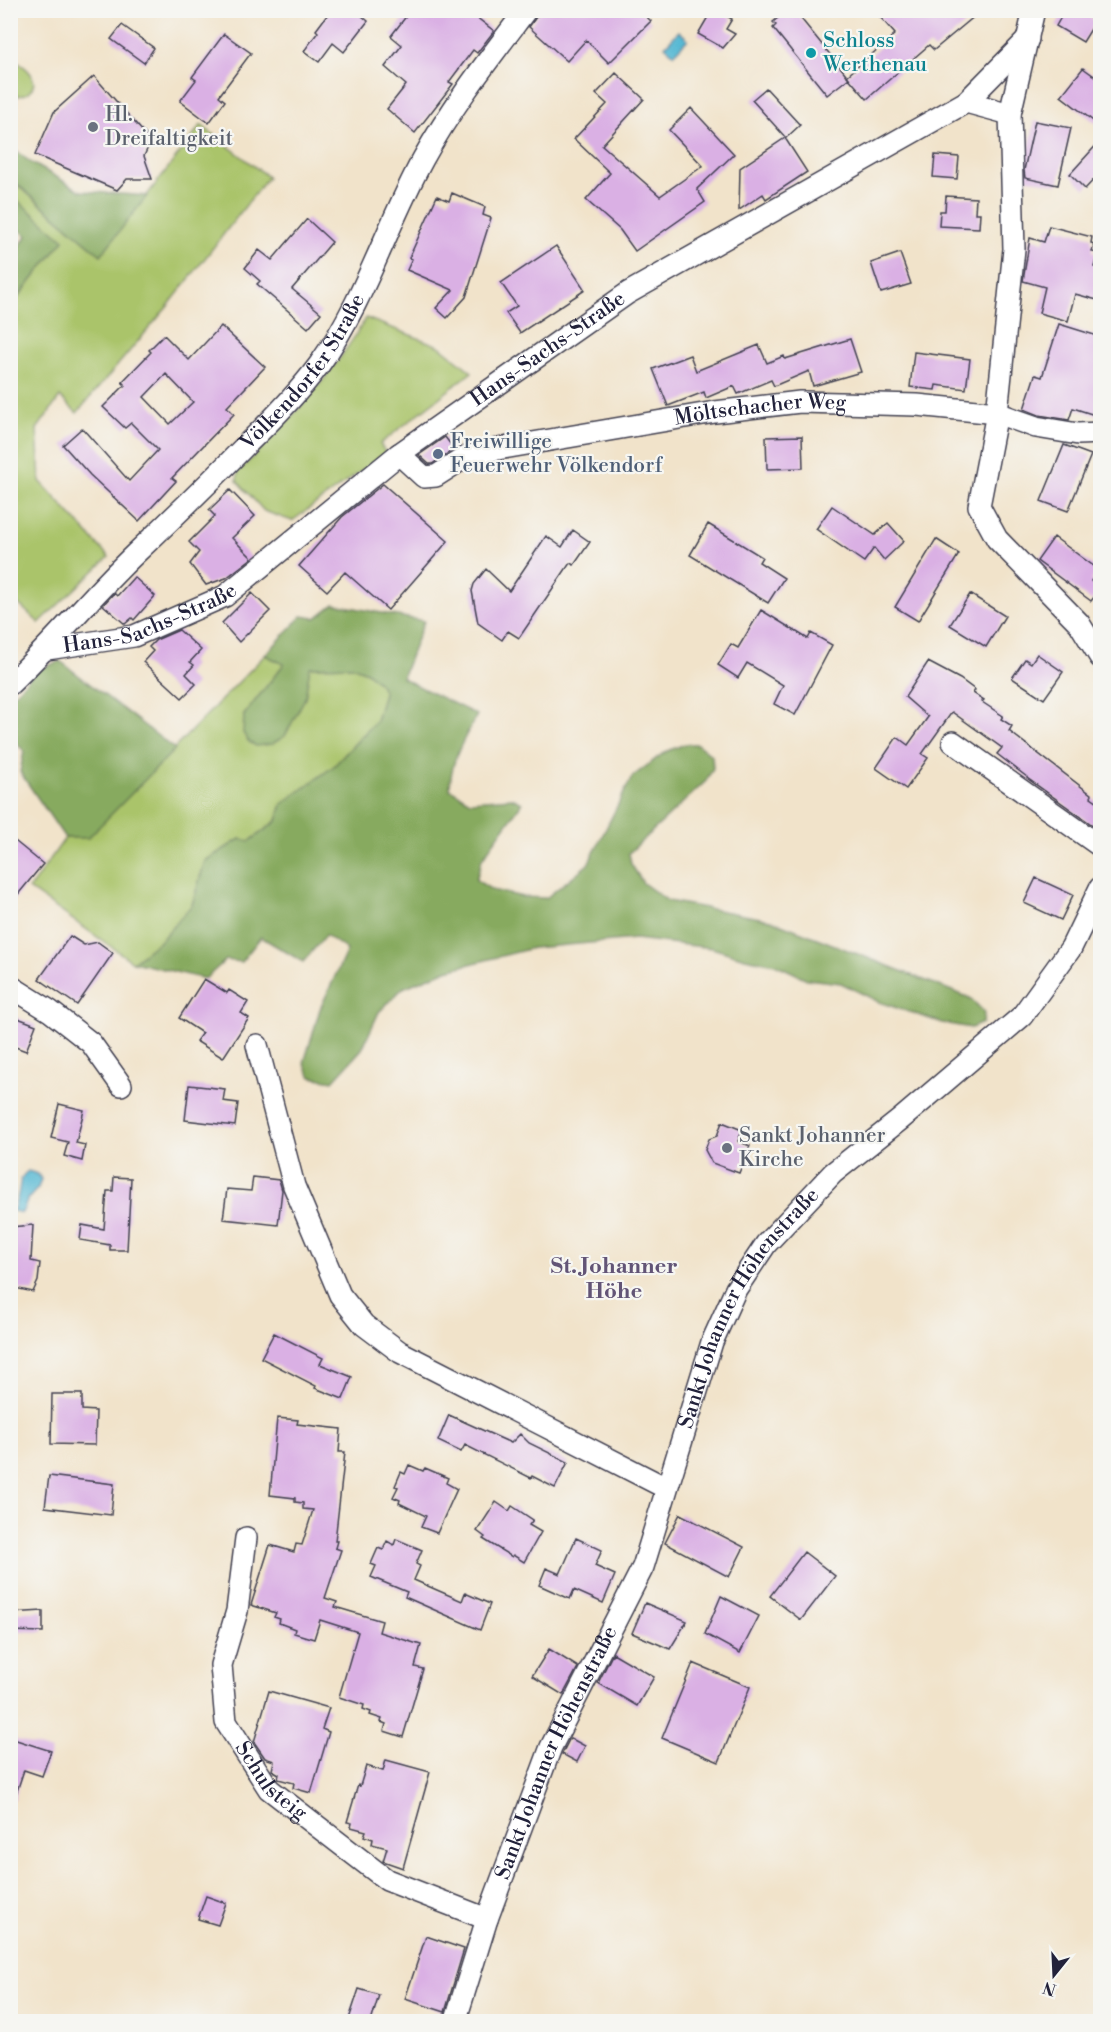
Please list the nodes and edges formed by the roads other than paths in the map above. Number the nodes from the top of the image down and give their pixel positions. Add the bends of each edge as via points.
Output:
1 (526, 10) edge
2 (1034, 10) edge
3 (1029, 39) junction
4 (966, 102) junction
5 (1010, 114) junction
6 (997, 413) junction
7 (1101, 433) edge
8 (399, 454) junction
9 (46, 649) junction
10 (1101, 657) edge
11 (10, 684) edge
12 (953, 742) dead end
13 (1101, 846) edge
14 (1101, 888) edge
15 (10, 986) edge
16 (257, 1045) dead end
17 (121, 1085) dead end
18 (666, 1488) junction
19 (246, 1538) dead end
20 (487, 1919) junction
21 (455, 2022) edge

1 - 9 street, Völkendorfer Straße via 462,94 423,159 357,300 317,367 284,407 116,573
2 - 3 street
3 - 4 street, Hans-Sachs-Straße
3 - 5 street
4 - 5 street
4 - 8 street, Hans-Sachs-Straße via 628,293
5 - 6 street via 1014,249
6 - 7 street, Möltschacher Weg via 1036,427 1078,435
6 - 8 street, Möltschacher Weg via 917,405 800,402 715,412 486,451 464,458 436,476 424,477
6 - 10 street via 979,506 997,539 1079,623
8 - 9 street, Hans-Sachs-Straße via 225,596 134,636
9 - 11 street, Völkendorfer Straße
12 - 13 street
14 - 18 street, Sankt Johanner Höhenstraße via 1071,948 1022,1016 833,1173 765,1244 736,1289 712,1342
15 - 17 street via 91,1043
16 - 18 street via 294,1186 340,1295 364,1325 400,1352
18 - 20 street, Sankt Johanner Höhenstraße via 643,1567 551,1747
19 - 20 street, Schulsteig via 237,1611 221,1665 226,1722 269,1789 387,1880
20 - 21 street, Sankt Johanner Höhenstraße

